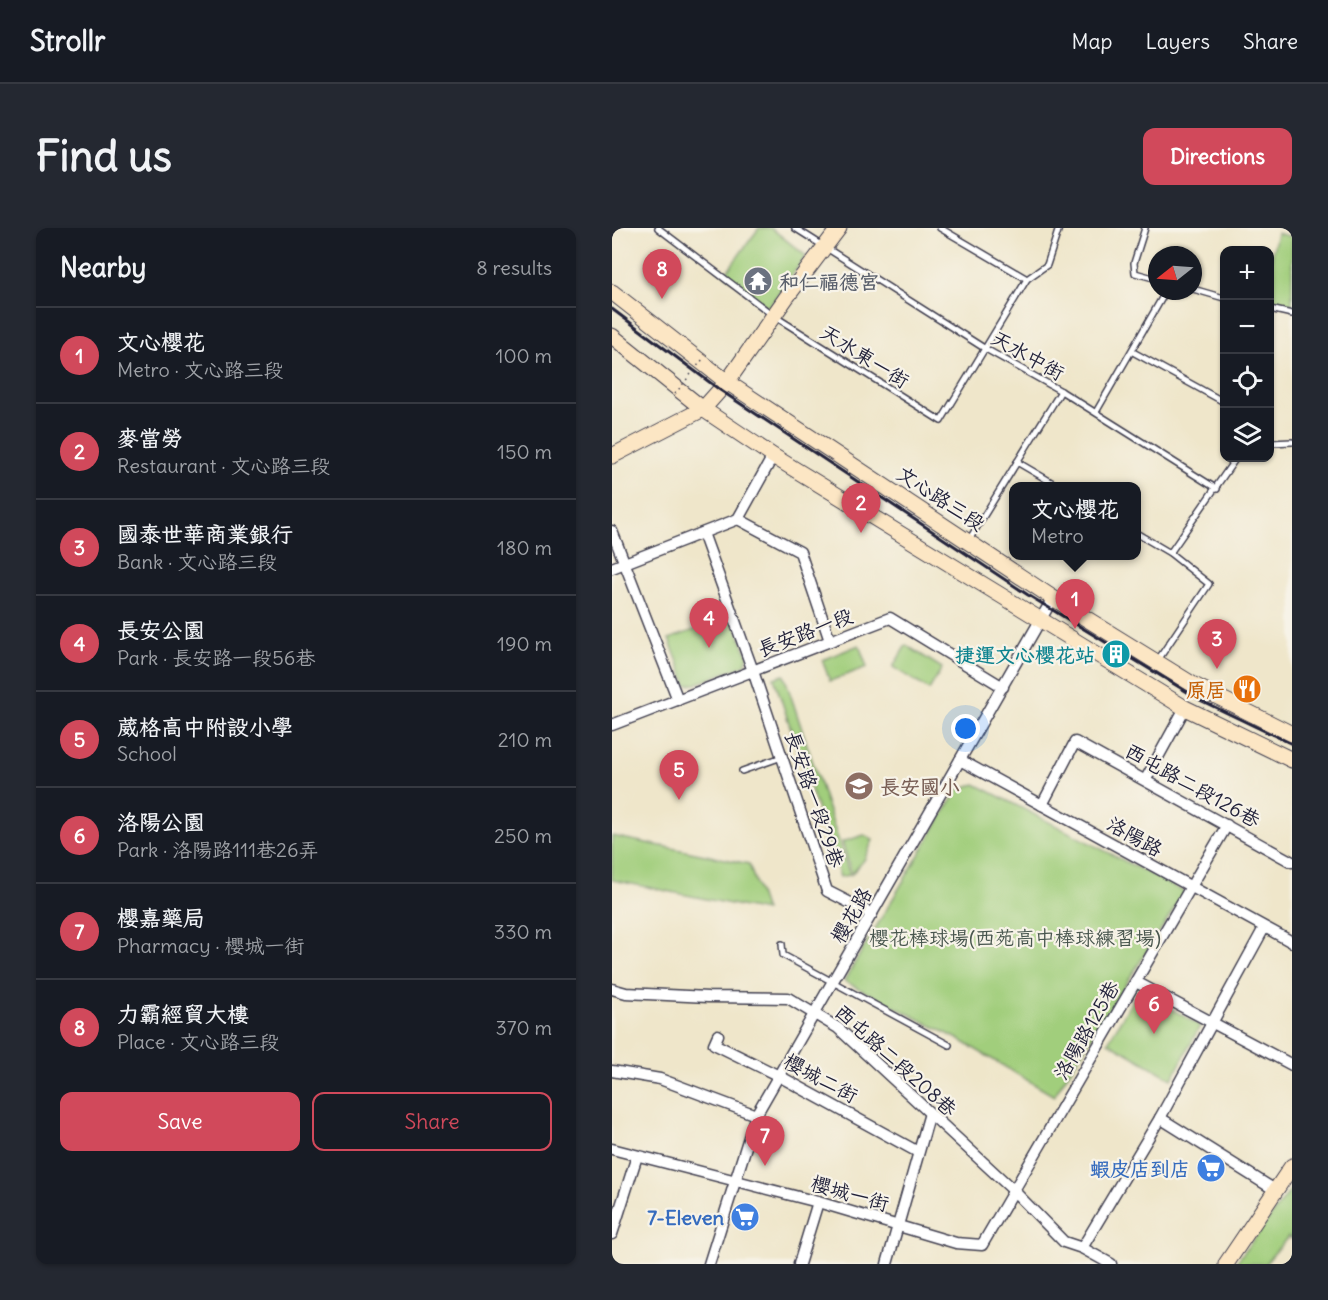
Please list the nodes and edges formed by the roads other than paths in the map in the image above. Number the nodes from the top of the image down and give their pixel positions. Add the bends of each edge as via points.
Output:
1 (658, 228) edge
2 (795, 228) edge
3 (839, 228) edge
4 (940, 228) edge
5 (1059, 228) edge
6 (1145, 228) edge
7 (824, 249) junction
8 (1148, 277) edge
9 (1027, 279) junction
10 (612, 292) edge
11 (1202, 292) edge
12 (1220, 297) edge
13 (1161, 300) edge
14 (1274, 310) edge
15 (1292, 314) edge
16 (774, 316) junction
17 (612, 336) edge
18 (984, 348) junction
19 (1133, 352) junction
20 (727, 382) junction
21 (1061, 391) junction
22 (1220, 400) edge
23 (703, 409) junction
24 (1096, 412) junction
25 (1292, 442) edge
26 (1274, 443) edge
27 (612, 456) edge
28 (773, 456) junction
29 (1017, 462) junction
30 (1234, 462) edge
31 (1051, 482) edge
32 (1217, 489) junction
33 (738, 519) junction
34 (612, 531) edge
35 (703, 533) junction
36 (1141, 535) edge
37 (968, 541) junction
38 (1170, 553) junction
39 (625, 562) junction
40 (612, 568) edge
41 (1053, 597) junction
42 (1041, 621) junction
43 (830, 641) junction
44 (1156, 663) junction
45 (753, 671) junction
46 (1003, 687) junction
47 (678, 700) junction
48 (1185, 708) junction
49 (612, 725) edge
50 (1292, 734) edge
51 (782, 758) junction
52 (960, 760) junction
53 (1292, 760) edge
54 (742, 771) dead end
55 (1146, 779) junction
56 (1042, 805) junction
57 (1227, 825) junction
58 (1292, 862) edge
59 (1191, 887) junction
60 (872, 914) junction
61 (1264, 928) junction
62 (1292, 942) edge
63 (782, 944) dead end
64 (1136, 982) junction
65 (832, 984) junction
66 (612, 989) edge
67 (815, 1013) junction
68 (1213, 1021) junction
69 (718, 1035) dead end
70 (949, 1045) dead end
71 (1292, 1065) edge
72 (612, 1071) edge
73 (779, 1076) junction
74 (930, 1113) junction
75 (756, 1115) junction
76 (1160, 1119) junction
77 (612, 1149) edge
78 (918, 1152) junction
79 (637, 1156) junction
80 (1292, 1166) edge
81 (735, 1180) junction
82 (1013, 1190) junction
83 (1275, 1190) junction
84 (818, 1202) junction
85 (897, 1226) junction
86 (612, 1234) edge
87 (1082, 1248) junction
88 (709, 1264) edge
89 (800, 1264) edge
90 (887, 1264) edge
91 (1112, 1264) edge
92 (1226, 1264) edge

1 - 16 lane, 天水東一街
2 - 7 lane, 天水中街
3 - 7 main road
4 - 9 lane
5 - 9 lane via 1047,265
6 - 8 lane via 1134,263 1135,273
7 - 16 main road
7 - 18 lane, 天水中街
9 - 18 lane
10 - 20 main road, 文心路三段
11 - 12 lane
13 - 19 lane
14 - 15 lane
16 - 18 lane, 天水東一街 via 940,421
16 - 20 main road
17 - 23 main road
18 - 21 lane, 天水中街
19 - 22 lane
19 - 24 lane
20 - 23 main road
20 - 37 main road, 文心路三段
21 - 24 lane, 天水中街
21 - 29 lane
23 - 27 main road
23 - 28 main road
24 - 32 lane, 天水中街
25 - 26 lane
28 - 33 street
28 - 42 main road
29 - 31 lane
29 - 37 lane
30 - 32 lane
32 - 38 lane
33 - 35 street
33 - 43 street via 800,552
34 - 39 street
35 - 39 street
35 - 45 street, 長安路一段29巷
36 - 38 lane
37 - 41 main road, 文心路三段
38 - 44 lane via 1209,584
39 - 40 street
39 - 47 street
41 - 42 street, 櫻花路
41 - 44 main road, 文心路三段
42 - 46 street, 櫻花路
42 - 48 main road
43 - 45 street, 長安路一段
43 - 46 street, 長安路一段 via 890,618
44 - 50 main road, 文心路三段
45 - 47 street, 長安路一段
45 - 51 street, 長安路一段29巷
46 - 52 street, 櫻花路
47 - 49 street, 長安路一段
48 - 53 main road
48 - 55 street
51 - 54 lane
51 - 60 street, 長安路一段29巷 via 827,891
52 - 56 street, 洛陽路
52 - 60 street, 櫻花路
55 - 56 street, 西屯路二段126巷 via 1075,742
55 - 57 street, 西屯路二段126巷
56 - 59 street, 洛陽路
57 - 58 street, 西屯路二段126巷
57 - 59 street, 洛陽路125巷
59 - 61 street, 洛陽路
59 - 64 street, 洛陽路125巷
60 - 65 street, 櫻花路
61 - 62 street, 洛陽路
61 - 68 street
63 - 65 lane via 783,955
64 - 68 street
64 - 82 street, 洛陽路125巷
65 - 67 street, 櫻花路
65 - 70 lane
66 - 67 street, 西屯路二段208巷 via 627,993 789,998
67 - 73 street, 櫻花路
67 - 74 street, 西屯路二段208巷 via 838,1028
68 - 71 street
68 - 76 street
69 - 73 street, 櫻城二街 via 714,1044
72 - 75 street via 660,1079
73 - 75 street, 櫻花路
73 - 78 street, 櫻城二街
74 - 78 street
74 - 82 street, 西屯路二段208巷
75 - 81 street, 櫻花路
76 - 83 street
76 - 87 street
77 - 79 street, 櫻城一街
78 - 85 street
79 - 81 street, 櫻城一街
79 - 86 street
80 - 83 main road
81 - 84 street, 櫻城一街
81 - 88 street, 櫻花路
82 - 85 street, 櫻城一街 via 982,1245 956,1244
82 - 87 street, 西屯路二段208巷 via 1064,1242
83 - 92 main road
84 - 85 street, 櫻城一街
84 - 89 street
85 - 90 street
87 - 91 street, 西屯路二段208巷

